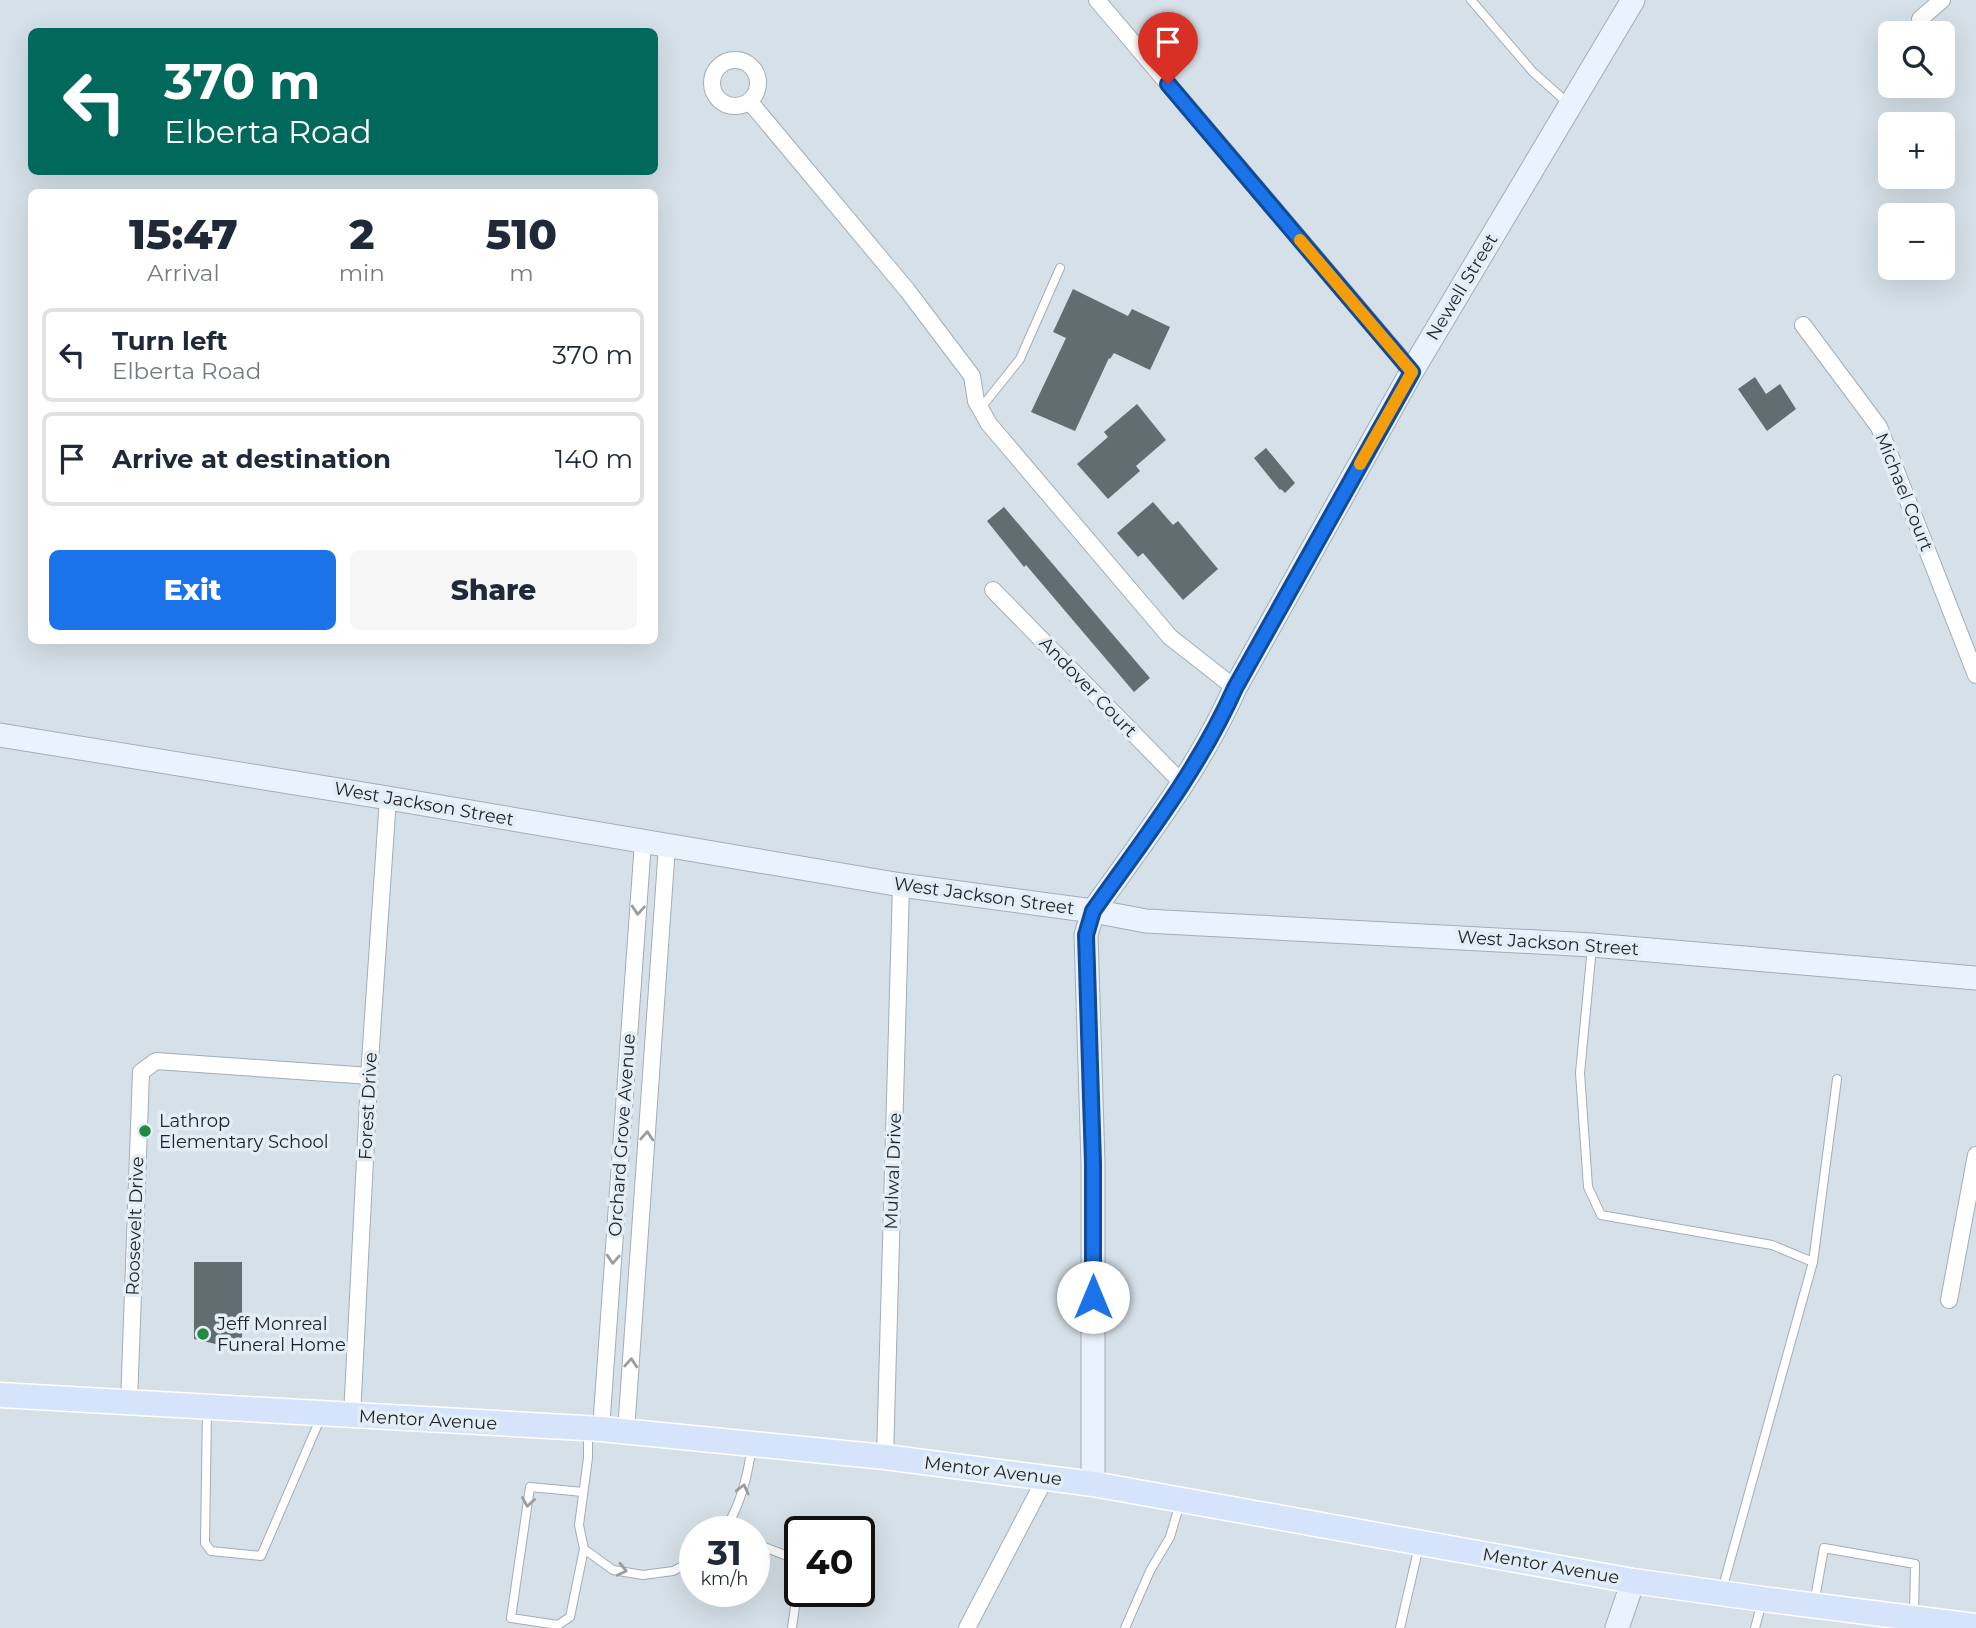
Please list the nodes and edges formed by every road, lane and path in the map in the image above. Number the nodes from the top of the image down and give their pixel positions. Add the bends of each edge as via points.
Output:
1 (1097, 0) edge
2 (1472, 0) edge
3 (1633, 0) edge
4 (1942, 0) edge
5 (1920, 19) dead end
6 (750, 102) dead end
7 (1570, 105) junction
8 (1060, 268) dead end
9 (1803, 326) dead end
10 (1412, 372) junction
11 (981, 409) junction
12 (993, 590) dead end
13 (1976, 675) edge
14 (1235, 688) junction
15 (0, 735) edge
16 (1183, 784) junction
17 (388, 797) junction
18 (643, 842) junction
19 (667, 846) junction
20 (901, 885) junction
21 (1093, 911) junction
22 (1592, 945) junction
23 (1976, 978) edge
24 (370, 1076) junction
25 (1837, 1079) dead end
26 (1976, 1155) edge
27 (1970, 1224) edge
28 (1814, 1262) junction
29 (1949, 1300) dead end
30 (0, 1395) edge
31 (129, 1403) junction
32 (207, 1408) junction
33 (323, 1414) junction
34 (352, 1416) junction
35 (594, 1429) junction
36 (626, 1432) junction
37 (752, 1444) junction
38 (884, 1457) junction
39 (1046, 1478) junction
40 (1093, 1485) junction
41 (583, 1492) junction
42 (1181, 1500) junction
43 (732, 1516) edge
44 (1420, 1543) junction
45 (584, 1549) junction
46 (770, 1550) edge
47 (679, 1568) edge
48 (1633, 1581) junction
49 (1721, 1593) junction
50 (1763, 1599) junction
51 (1813, 1606) junction
52 (511, 1618) junction
53 (1913, 1623) edge
54 (1976, 1626) edge
55 (509, 1628) edge
56 (792, 1628) edge
57 (967, 1628) edge
58 (1125, 1628) edge
59 (1400, 1628) edge
60 (1618, 1628) edge
61 (1755, 1628) edge

1 - 10 street
2 - 7 lane via 1533,72
3 - 7 street, Newell Street
4 - 5 street
6 - 11 street via 907,290 972,376
7 - 10 street, Newell Street
8 - 11 lane via 1020,359
9 - 13 street, Michael Court via 1879,427
10 - 14 street, Newell Street
11 - 14 street via 1170,637
12 - 16 street, Andover Court
14 - 16 street, Newell Street
15 - 17 street, West Jackson Street
16 - 21 street, Newell Street
17 - 18 street, West Jackson Street
17 - 24 street, Forest Drive
18 - 19 street, West Jackson Street
18 -> 35 street, Orchard Grove Avenue
19 - 20 street, West Jackson Street
36 -> 19 street, Orchard Grove Avenue
20 - 21 street, West Jackson Street
20 - 38 street, Mulwal Drive
21 - 22 street, West Jackson Street via 1146,921
21 - 40 street, Newell Street via 1086,935 1093,1163
22 - 23 street, West Jackson Street
22 - 28 lane via 1580,1073 1588,1187 1601,1215 1772,1245
24 - 31 street, Roosevelt Drive via 156,1060 141,1072
24 - 34 street, Forest Drive
25 - 28 lane
26 - 27 street
27 - 29 street
28 - 49 lane
30 - 31 main road, Mentor Avenue
31 - 32 main road, Mentor Avenue
32 - 33 main road, Mentor Avenue
32 - 33 lane via 205,1543 211,1550 261,1556
33 - 34 main road, Mentor Avenue
34 - 35 main road, Mentor Avenue
35 - 36 main road, Mentor Avenue
35 - 41 lane
36 - 37 main road, Mentor Avenue
37 - 38 main road, Mentor Avenue
43 -> 37 lane via 740,1502
38 - 39 main road, Mentor Avenue
39 - 40 main road, Mentor Avenue
39 - 57 street
40 - 42 main road, Mentor Avenue
41 - 45 lane via 579,1525
41 -> 52 lane via 530,1487
42 - 44 main road, Mentor Avenue
42 - 58 lane via 1170,1537
44 - 48 main road, Mentor Avenue
44 - 59 lane
45 -> 47 lane via 613,1570 643,1574
45 - 52 lane via 570,1617 558,1625
46 - 56 lane via 795,1559 799,1578
48 - 49 main road, Mentor Avenue
48 - 60 street
49 - 50 main road, Mentor Avenue
50 - 51 main road, Mentor Avenue
50 - 61 lane
51 - 53 main road, Mentor Avenue
51 - 53 lane via 1825,1548 1915,1564
52 - 55 lane
53 - 54 main road, Mentor Avenue

